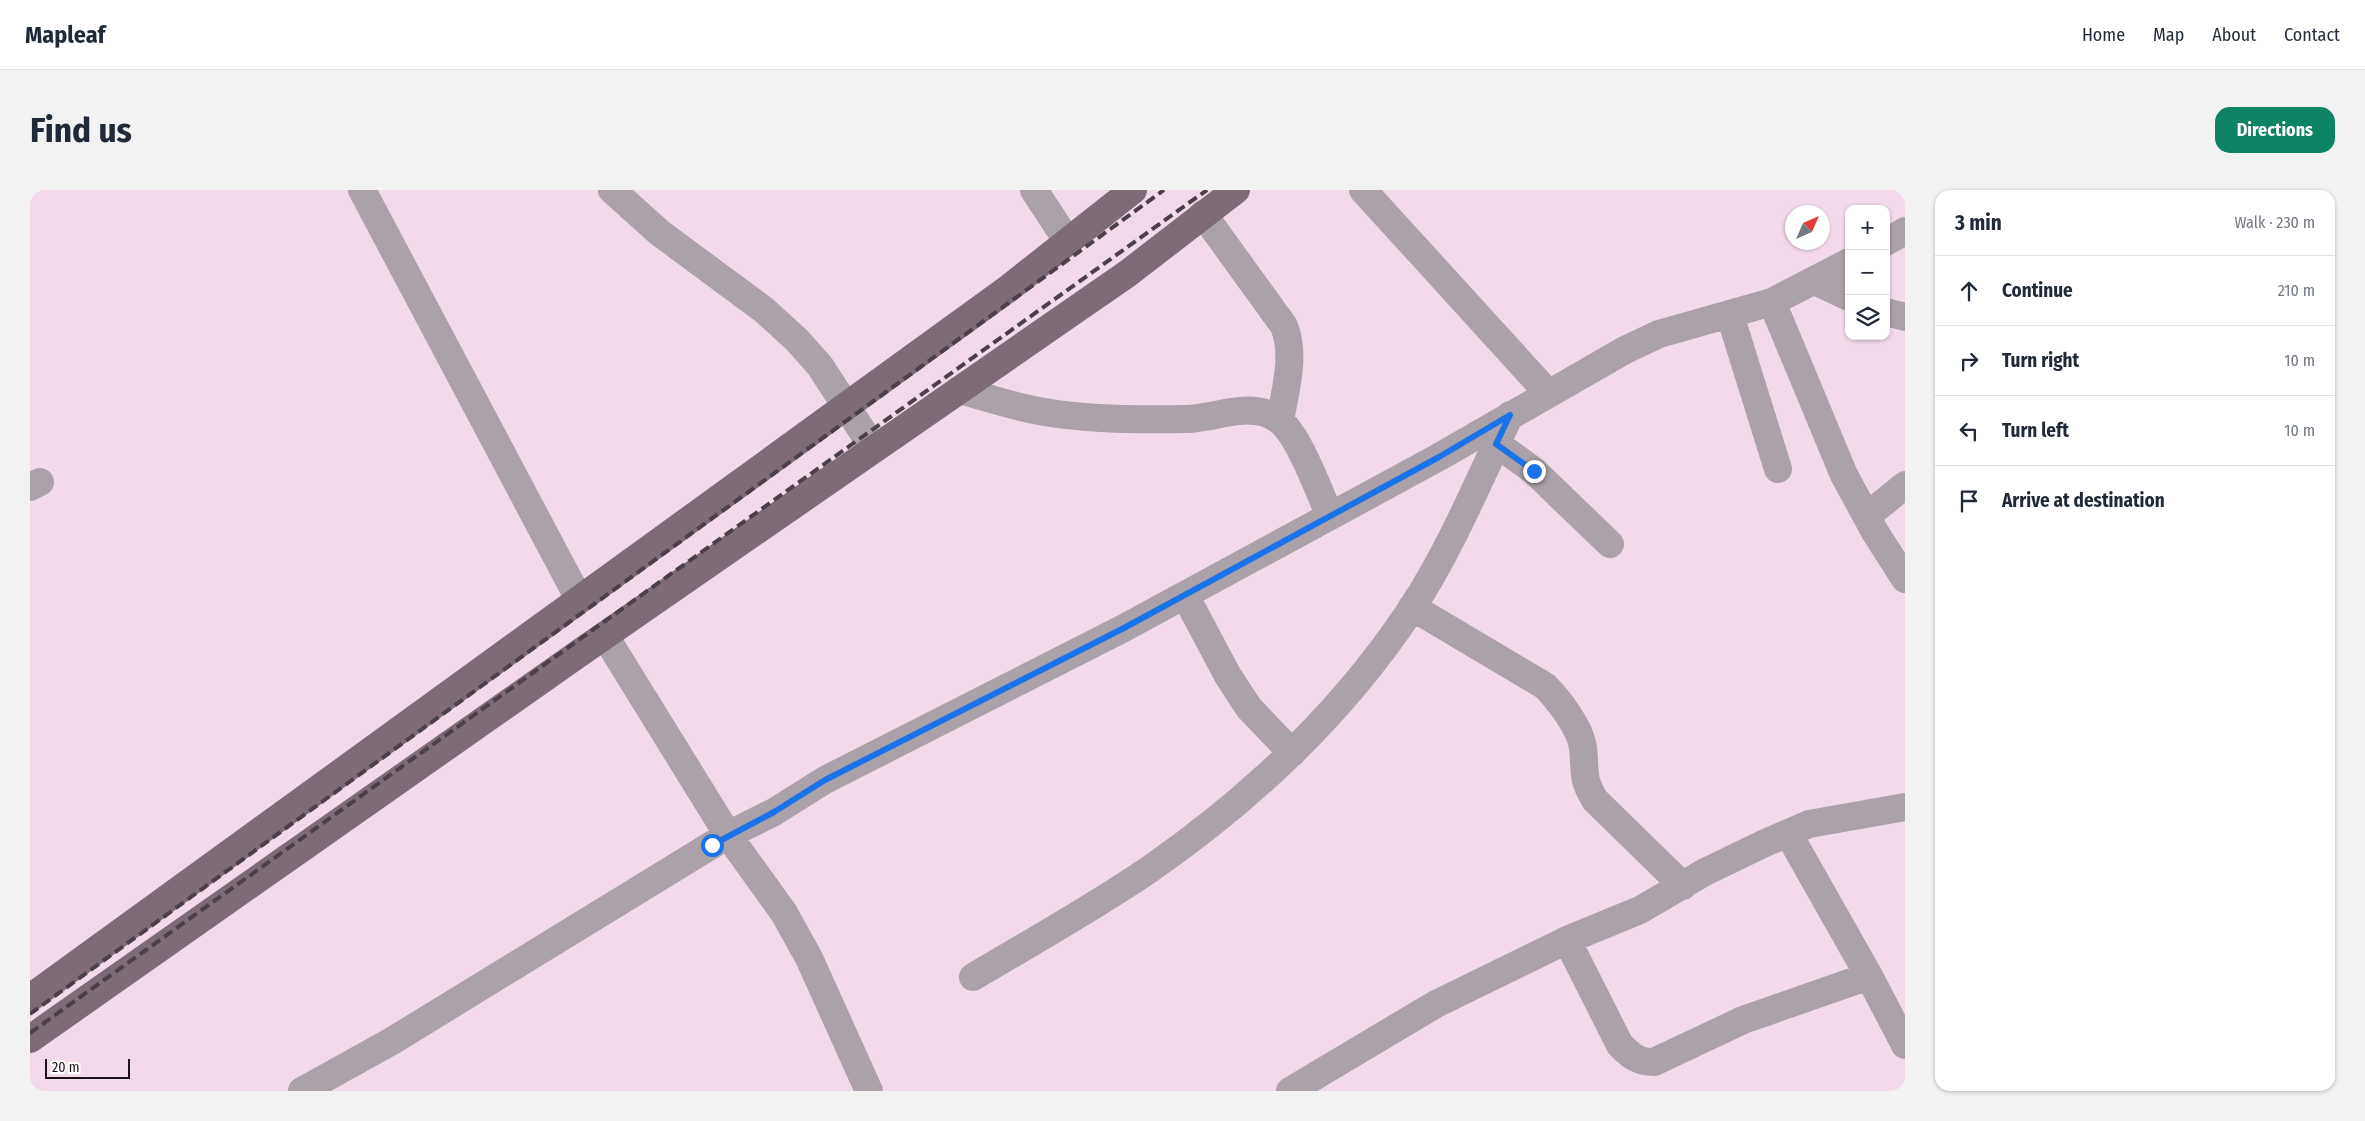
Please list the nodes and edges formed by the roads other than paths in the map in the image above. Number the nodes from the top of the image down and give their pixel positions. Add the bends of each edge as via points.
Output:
1 (362, 190) edge
2 (1034, 190) edge
3 (1133, 190) edge
4 (1236, 190) edge
5 (1363, 190) edge
6 (620, 192) edge
7 (1203, 214) junction
8 (1905, 231) edge
9 (1890, 240) edge
10 (1068, 242) junction
11 (1845, 264) edge
12 (1815, 281) junction
13 (1845, 295) edge
14 (1772, 302) junction
15 (1890, 313) edge
16 (1730, 315) junction
17 (1905, 318) edge
18 (959, 390) junction
19 (1548, 393) junction
20 (845, 406) junction
21 (1510, 415) junction
22 (1280, 421) junction
23 (1496, 444) junction
24 (874, 449) junction
25 (1778, 469) dead end
26 (1905, 486) edge
27 (1330, 516) junction
28 (1866, 516) junction
29 (1610, 544) dead end
30 (1905, 578) edge
31 (1185, 595) junction
32 (579, 599) junction
33 (1412, 607) junction
34 (605, 636) junction
35 (1292, 753) junction
36 (1905, 806) edge
37 (1788, 833) junction
38 (728, 835) junction
39 (1683, 886) junction
40 (1567, 940) junction
41 (1869, 976) junction
42 (973, 977) dead end
43 (30, 998) edge
44 (30, 1039) edge
45 (1905, 1045) edge
46 (302, 1091) edge
47 (869, 1091) edge
48 (1290, 1091) edge

1 - 32 street
2 - 10 street
3 - 10 main road
4 - 7 main road
5 - 19 street
6 - 20 street via 660,233 764,310 797,340 820,366
7 - 18 main road via 1127,274
7 - 22 street via 1284,326 1290,353
8 - 9 street
10 - 20 main road
11 - 12 street
12 - 13 street
12 - 14 street
14 - 16 street
14 - 28 street via 1844,475
15 - 17 street
16 - 19 street via 1659,334
16 - 25 street
18 - 22 street via 1051,413 1134,419 1190,418 1255,410
18 - 24 main road
19 - 21 street
20 - 24 street
20 - 32 main road
21 - 23 street
21 - 27 street
22 - 27 street via 1292,434
23 - 29 street via 1534,471
23 - 33 street via 1445,551
24 - 34 main road
26 - 28 street
27 - 31 street
28 - 30 street
31 - 35 street via 1224,669 1249,708
31 - 38 street via 825,780 774,812
32 - 43 main road
33 - 35 street via 1363,675
33 - 39 street via 1545,686 1556,697 1583,747 1587,787 1596,800
34 - 38 street
34 - 44 main road
35 - 42 street via 1221,816 1150,868 1092,907
36 - 37 street via 1809,824
37 - 39 street via 1705,872
37 - 41 street
38 - 46 street via 392,1042
38 - 47 street via 784,913 809,958
39 - 40 street via 1640,910
40 - 41 street via 1620,1045 1631,1057 1642,1062 1654,1062 1743,1020
40 - 48 street via 1436,1004
41 - 45 street

